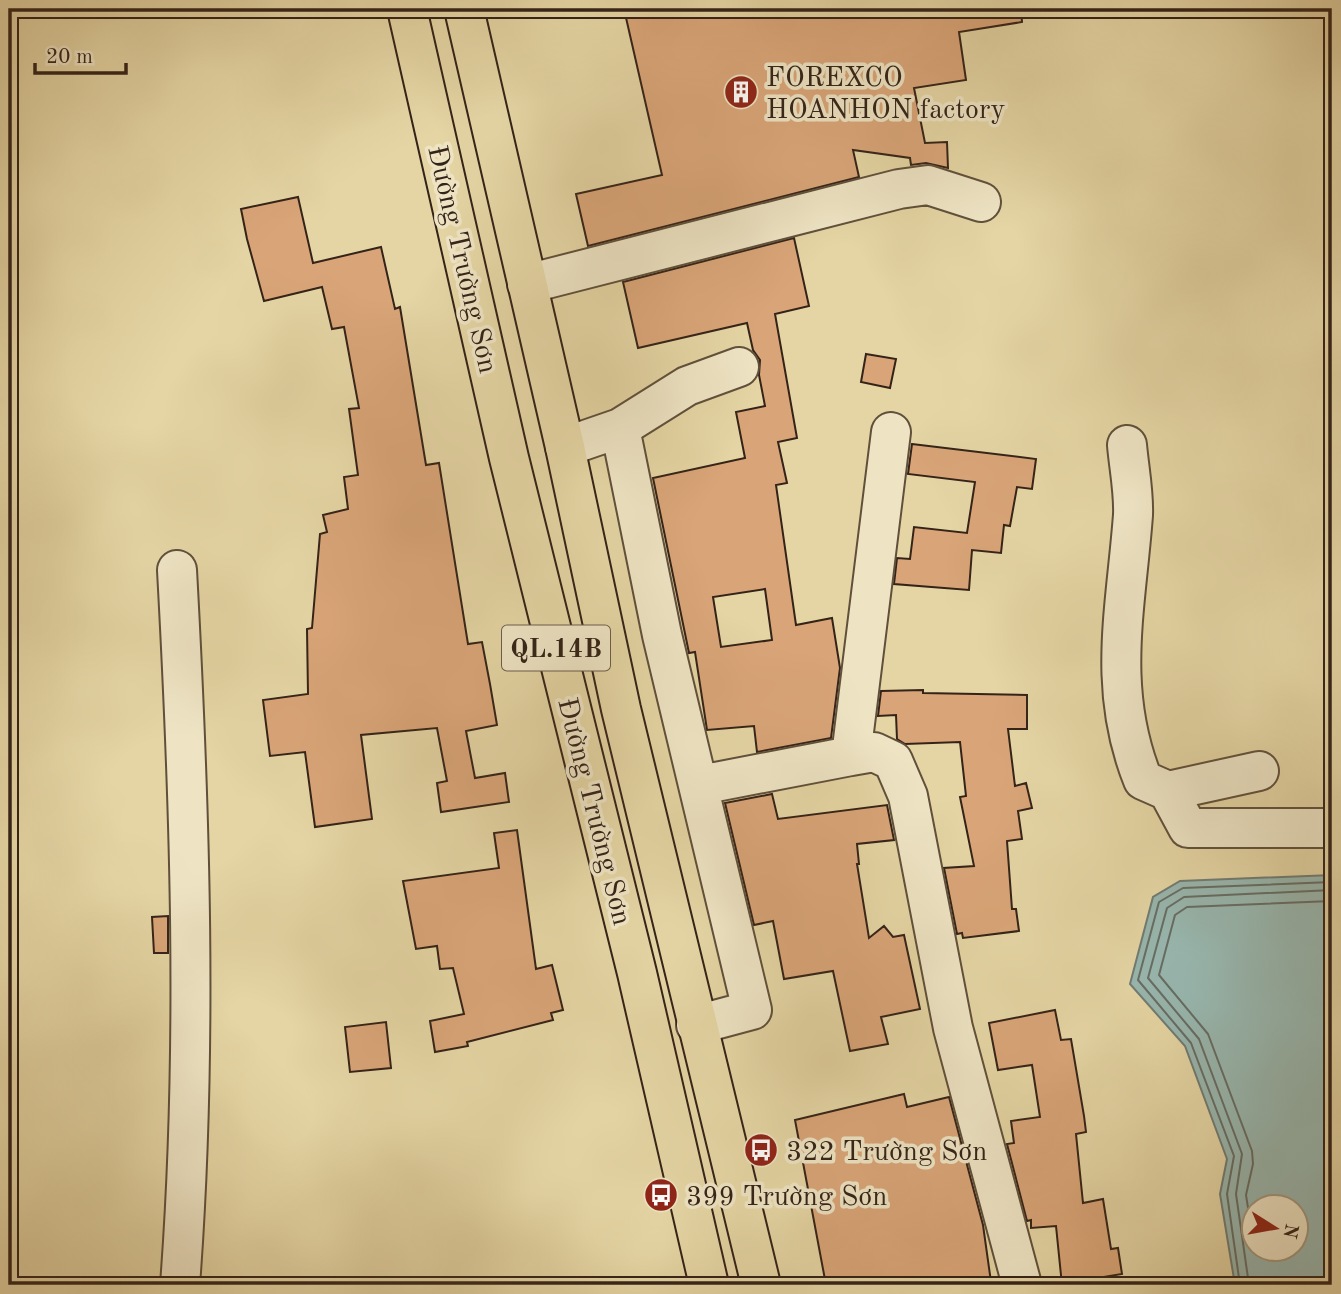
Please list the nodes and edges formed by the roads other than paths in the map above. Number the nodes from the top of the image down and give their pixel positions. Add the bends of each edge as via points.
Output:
1 (407, 9) edge
2 (464, 9) edge
3 (981, 202) dead end
4 (527, 284) junction
5 (739, 366) dead end
6 (620, 428) junction
7 (891, 432) dead end
8 (1127, 445) dead end
9 (565, 447) junction
10 (177, 570) dead end
11 (851, 757) junction
12 (1259, 771) dead end
13 (700, 786) junction
14 (1168, 792) junction
15 (1332, 828) edge
16 (696, 1025) junction
17 (180, 1285) edge
18 (709, 1285) edge
19 (761, 1285) edge
20 (1022, 1285) edge

1 - 18 highway, Đường Trường Sơn / QL.14B via 509,458
2 - 4 highway, Đường Trường Sơn / QL.14B
3 - 4 street via 928,185 900,190
4 - 9 highway, Đường Trường Sơn / QL.14B
5 - 6 street via 687,386
6 - 9 street
6 - 13 street via 662,635
7 - 11 street
8 - 14 street via 1133,511 1120,687 1131,751 1143,780
9 - 16 highway, Đường Trường Sơn / QL.14B
10 - 17 street via 189,789 189,1018
11 - 13 street
11 - 20 street via 874,752 893,761 908,796 953,1028
12 - 14 street
13 - 16 street via 752,1010
14 - 15 street via 1188,828
16 - 19 highway, Đường Trường Sơn / QL.14B

